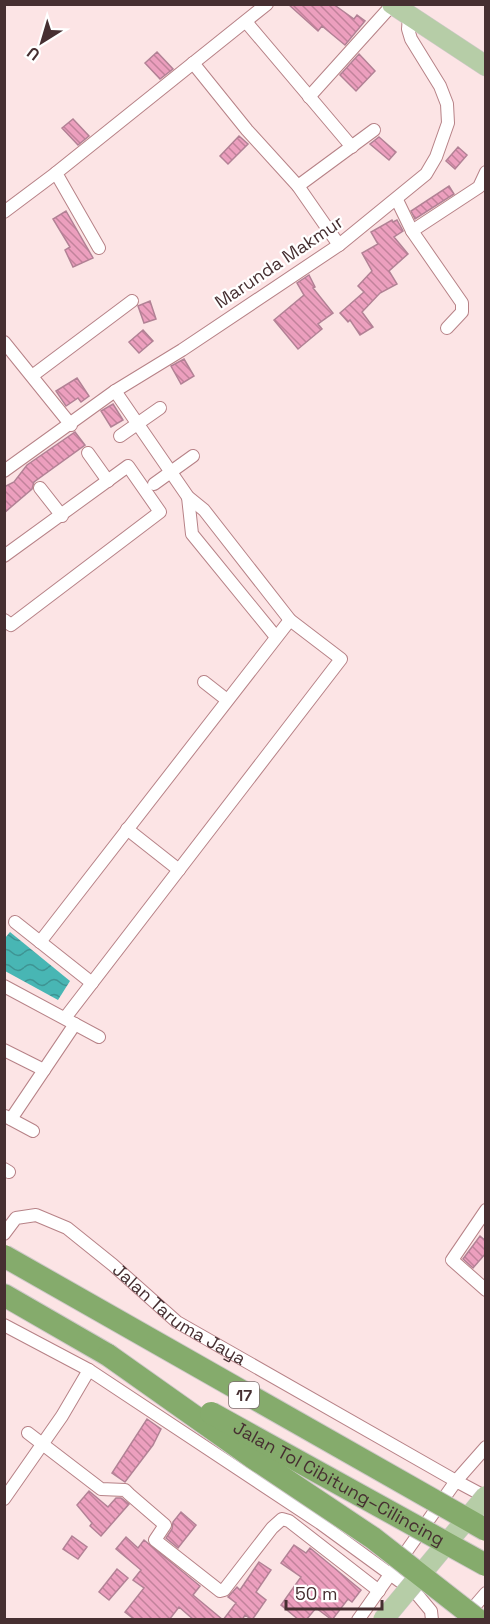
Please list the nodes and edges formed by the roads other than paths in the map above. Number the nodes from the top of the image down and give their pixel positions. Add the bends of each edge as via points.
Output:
1 (267, 4) edge
2 (392, 5) edge
3 (409, 16) junction
4 (247, 23) junction
5 (193, 63) junction
6 (486, 66) edge
7 (309, 97) junction
8 (374, 130) dead end
9 (352, 147) junction
10 (486, 172) edge
11 (56, 173) junction
12 (298, 186) junction
13 (397, 200) junction
14 (4, 212) edge
15 (412, 231) junction
16 (339, 245) junction
17 (99, 248) dead end
18 (132, 301) dead end
19 (447, 328) dead end
20 (4, 342) edge
21 (32, 376) junction
22 (115, 391) junction
23 (159, 408) dead end
24 (71, 424) junction
25 (138, 424) junction
26 (120, 436) dead end
27 (88, 453) dead end
28 (194, 456) dead end
29 (4, 471) edge
30 (171, 472) junction
31 (108, 481) junction
32 (154, 484) dead end
33 (40, 488) dead end
34 (188, 497) junction
35 (62, 516) junction
36 (5, 555) edge
37 (4, 620) edge
38 (290, 620) junction
39 (276, 637) junction
40 (204, 682) dead end
41 (227, 700) junction
42 (127, 829) junction
43 (179, 870) junction
44 (15, 922) dead end
45 (40, 942) junction
46 (92, 983) junction
47 (4, 986) edge
48 (70, 1021) junction
49 (99, 1037) dead end
50 (4, 1050) edge
51 (44, 1070) junction
52 (8, 1118) edge
53 (33, 1131) dead end
54 (486, 1210) edge
55 (4, 1234) edge
56 (4, 1256) edge
57 (486, 1290) edge
58 (4, 1294) edge
59 (4, 1325) edge
60 (108, 1354) junction
61 (89, 1370) junction
62 (28, 1433) dead end
63 (41, 1442) junction
64 (486, 1447) edge
65 (456, 1480) junction
66 (486, 1496) edge
67 (4, 1499) edge
68 (486, 1530) edge
69 (486, 1565) edge
70 (392, 1575) junction
71 (379, 1592) junction
72 (486, 1593) edge
73 (358, 1620) edge
74 (383, 1620) edge
75 (432, 1620) edge
76 (461, 1620) edge
77 (478, 1620) edge

1 - 4 street
2 - 3 main road
2 - 7 street
3 - 6 main road
3 - 13 street, Marunda Makmur via 411,39 440,86 447,104 448,123 426,174
4 - 5 street
4 - 7 street
5 - 11 street
5 - 12 street
7 - 9 street
8 - 9 street
9 - 12 street
10 - 15 street via 479,187
11 - 14 street
11 - 17 street
12 - 16 street
13 - 15 street
13 - 16 street, Marunda Makmur
15 - 19 street via 462,303 462,312
16 - 22 street, Marunda Makmur
18 - 21 street
20 - 21 street
21 - 24 street
22 - 24 street, Marunda Makmur
22 - 25 street
23 - 25 street
24 - 29 street, Marunda Makmur
25 - 26 street
25 - 30 street
27 - 31 street
28 - 30 street
30 - 32 street
30 - 34 street
31 - 35 street
31 - 37 street via 128,466 160,512 11,625
33 - 35 street
34 - 38 street via 204,510
34 - 39 street via 192,534
35 - 36 street
38 - 39 street
38 - 43 street via 341,660
39 - 41 street
40 - 41 street
41 - 42 street
42 - 43 street
42 - 45 street
43 - 46 street
44 - 45 street
45 - 46 street
46 - 48 street
47 - 48 street
48 - 49 street
48 - 51 street
50 - 51 street
51 - 52 street
52 - 53 street
54 - 57 street via 452,1260
55 - 65 street, Jalan Taruma Jaya via 16,1218 36,1215 67,1228 177,1323
56 - 68 highway, Jalan Tol Cibitung–Cilincing / 17, bridge
58 - 60 highway, Jalan Tol Cibitung–Cilincing / 17
59 - 61 street
60 - 69 highway, Jalan Tol Cibitung–Cilincing / 17, bridge
60 - 77 highway, bridge via 373,1538
61 - 63 street via 62,1416
61 - 70 street
62 - 63 street
63 - 67 street
63 - 71 street via 101,1489 125,1490 165,1525 155,1540 220,1591 282,1520 289,1521
64 - 65 street
65 - 66 street, Jalan Taruma Jaya
65 - 70 street
66 - 74 main road, Jalan Taruma Jaya, bridge
70 - 71 street
70 - 75 street via 425,1601
71 - 73 street
72 - 76 street

